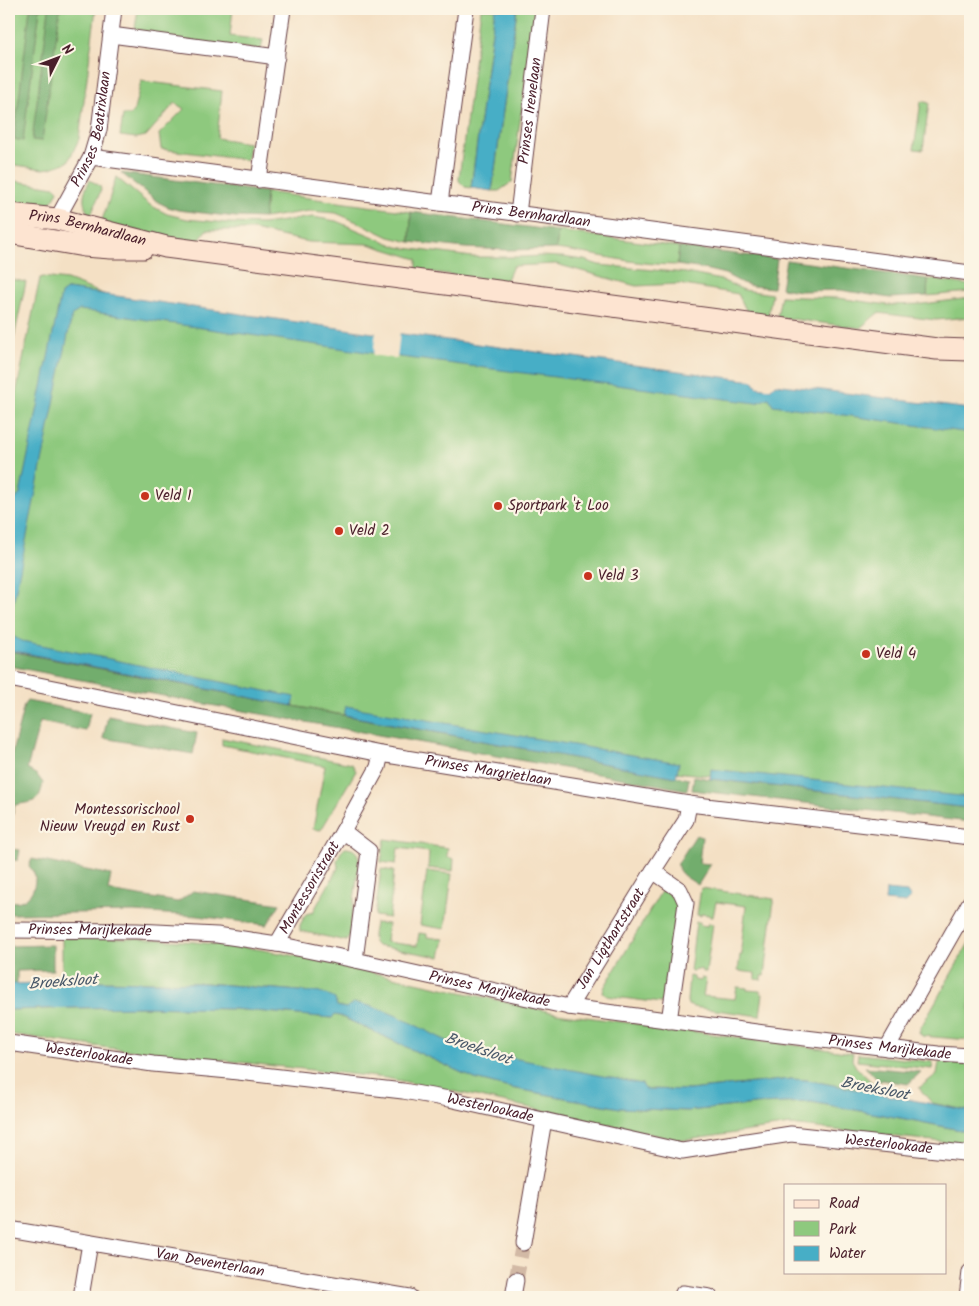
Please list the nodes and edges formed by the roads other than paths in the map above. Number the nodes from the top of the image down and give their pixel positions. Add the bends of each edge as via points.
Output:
1 (114, 9) edge
2 (283, 9) edge
3 (466, 9) edge
4 (544, 9) edge
5 (110, 35) junction
6 (277, 57) junction
7 (91, 157) junction
8 (260, 180) junction
9 (440, 203) junction
10 (9, 214) edge
11 (518, 214) junction
12 (58, 219) junction
13 (9, 233) edge
14 (166, 247) junction
15 (970, 273) edge
16 (937, 350) junction
17 (970, 350) edge
18 (970, 359) edge
19 (9, 680) edge
20 (381, 754) junction
21 (689, 804) junction
22 (343, 831) junction
23 (970, 836) edge
24 (653, 870) junction
25 (969, 909) edge
26 (9, 930) edge
27 (277, 944) junction
28 (355, 960) junction
29 (569, 1007) junction
30 (669, 1021) junction
31 (9, 1044) edge
32 (887, 1048) junction
33 (970, 1056) edge
34 (544, 1120) junction
35 (970, 1155) edge
36 (9, 1230) edge
37 (90, 1243) junction
38 (523, 1243) tunnel mouth
39 (970, 1272) edge
40 (516, 1280) tunnel mouth
41 (81, 1297) edge
42 (410, 1297) edge
43 (513, 1297) edge
44 (681, 1297) edge
45 (710, 1297) edge
46 (967, 1297) edge

1 - 5 street, Prinses Beatrixlaan
2 - 6 street
3 - 9 street
4 - 11 street, Prinses Irenelaan
5 - 6 street
5 - 7 street, Prinses Beatrixlaan via 99,130
6 - 8 street
7 - 8 street, Prins Bernhardlaan
7 - 12 street, Prinses Beatrixlaan
8 - 9 street, Prins Bernhardlaan
9 - 11 street, Prins Bernhardlaan
10 - 12 main road, Prins Bernhardlaan
11 - 15 street, Prins Bernhardlaan
12 - 14 main road, Prins Bernhardlaan
13 - 14 main road, Prins Bernhardlaan via 84,246
14 - 16 main road, Prins Bernhardlaan
16 - 17 main road, Prins Bernhardlaan
16 - 18 main road, Prins Bernhardlaan
19 - 20 street, Prinses Margrietlaan
20 - 21 street, Prinses Margrietlaan
20 - 22 street, Montessoristraat via 378,767
21 - 23 street, Prinses Margrietlaan
21 - 24 street, Jan Ligthartstraat via 686,820
22 - 27 street, Montessoristraat
22 - 28 street, Montessoristraat via 369,850
24 - 29 street, Jan Ligthartstraat
24 - 30 street, Jan Ligthartstraat via 680,890 686,903
25 - 32 street
26 - 27 street, Prinses Marijkekade via 127,930 217,935
27 - 28 street, Prinses Marijkekade
28 - 29 street, Prinses Marijkekade
29 - 30 street, Prinses Marijkekade
30 - 32 street, Prinses Marijkekade
31 - 34 street, Westerlookade via 153,1064 403,1091
32 - 33 street, Prinses Marijkekade
34 - 35 street, Westerlookade via 682,1151 791,1134
34 - 38 street
36 - 37 street, Van Deventerlaan
37 - 41 street
37 - 42 street, Van Deventerlaan
39 - 46 street
40 - 43 street
44 - 45 street via 683,1293

